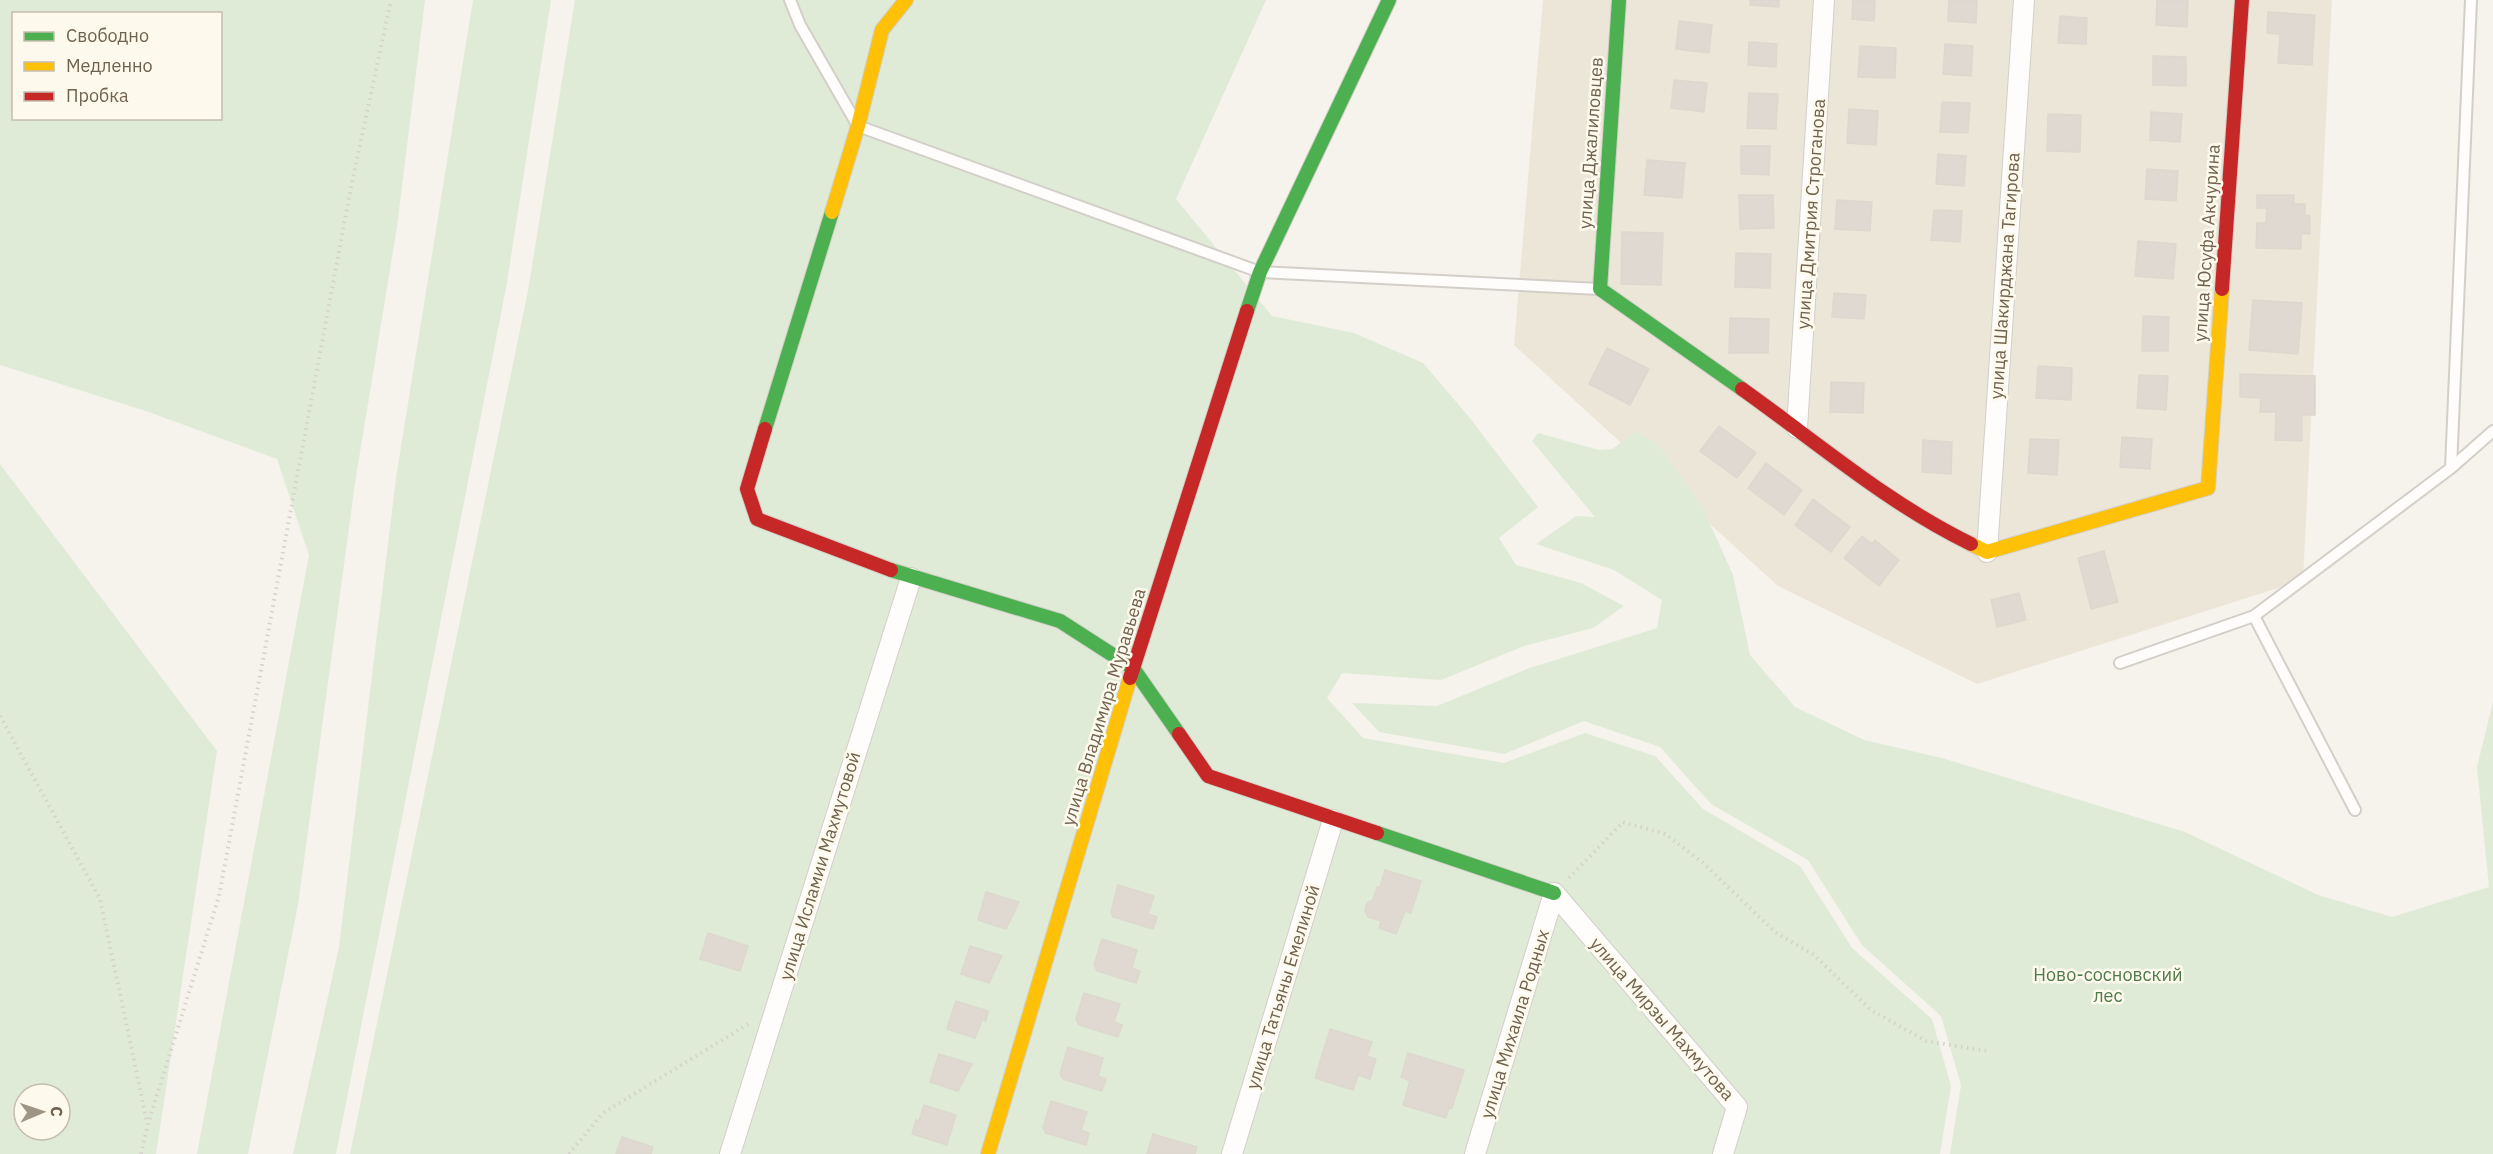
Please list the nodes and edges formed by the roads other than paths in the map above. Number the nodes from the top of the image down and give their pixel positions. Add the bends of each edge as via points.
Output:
1 (790, 0) edge
2 (906, 0) edge
3 (1389, 0) edge
4 (1619, 0) edge
5 (1824, 0) edge
6 (2024, 0) edge
7 (2242, 0) edge
8 (2471, 0) edge
9 (858, 126) junction
10 (1260, 272) junction
11 (1600, 289) junction
12 (1797, 428) junction
13 (2493, 431) edge
14 (2451, 468) junction
15 (1987, 552) junction
16 (910, 578) junction
17 (2254, 616) junction
18 (2120, 663) dead end
19 (1133, 668) junction
20 (2355, 810) dead end
21 (1334, 820) junction
22 (1554, 893) junction
23 (730, 1154) edge
24 (988, 1154) edge
25 (1232, 1154) edge
26 (1475, 1154) edge
27 (1723, 1154) edge

1 - 9 lane via 800,25
2 - 9 street via 882,30
3 - 10 street, улица Владимира Муравьева
4 - 11 street, улица Джалиловцев
5 - 12 street, улица Дмитрия Строганова
6 - 15 street, улица Шакирджана Тагирова
7 - 15 street, улица Юсуфа Акчурина via 2208,488
8 - 14 lane
9 - 10 lane
9 - 16 street via 747,489 757,519
10 - 11 lane
10 - 19 street, улица Владимира Муравьева
11 - 12 street
12 - 15 street via 1893,501
13 - 14 lane
14 - 17 lane
16 - 19 street via 1060,621
16 - 23 street, улица Исламии Махмутовой
17 - 18 lane
17 - 20 lane
19 - 21 street via 1208,776
19 - 24 street, улица Владимира Муравьева
21 - 22 street
21 - 25 street, улица Татьяны Емелиной
22 - 26 street, улица Михаила Родных
22 - 27 street, улица Мирзы Махмутова via 1737,1107

